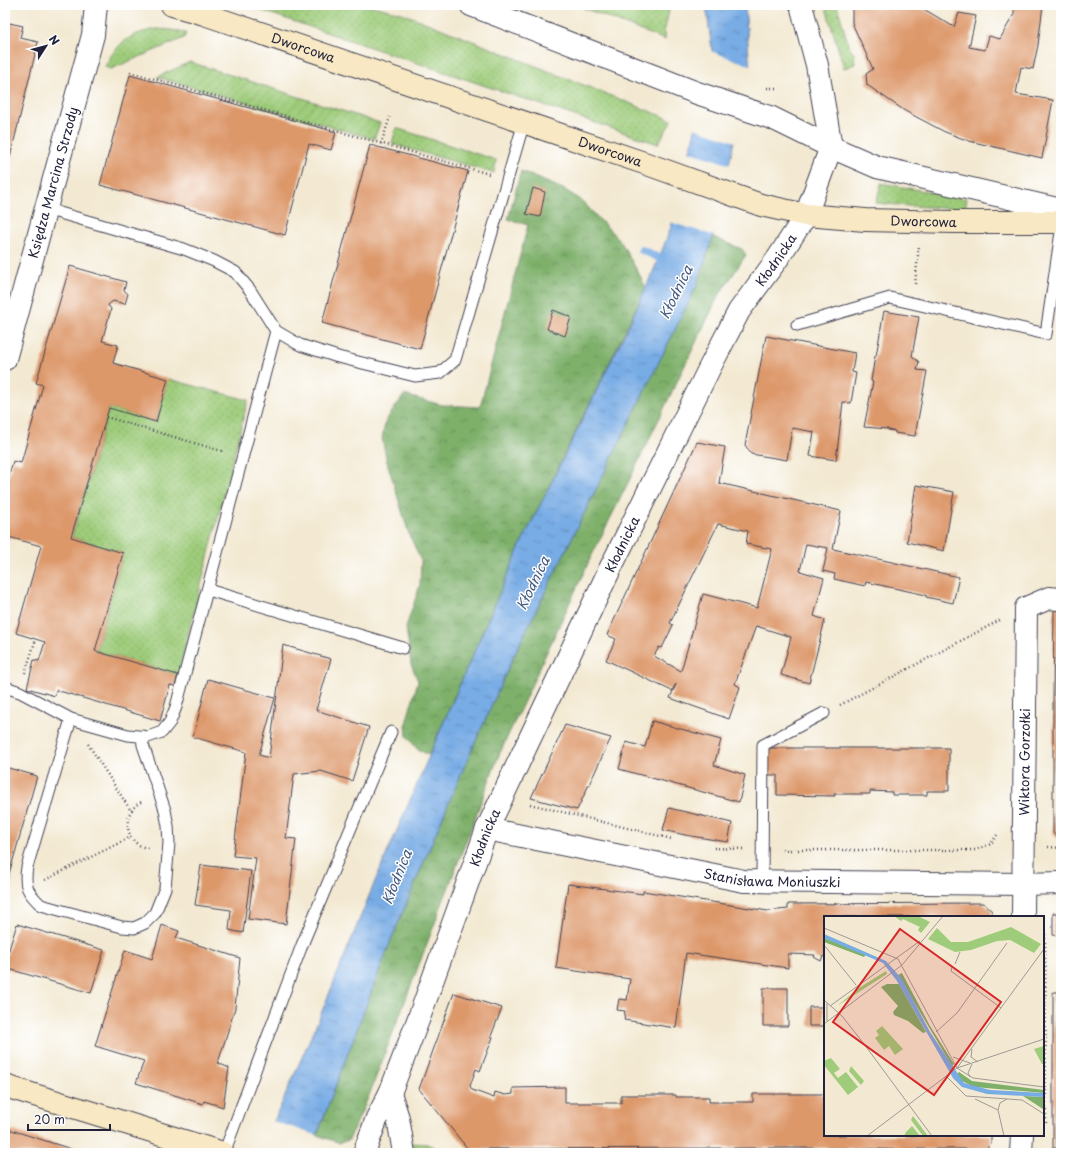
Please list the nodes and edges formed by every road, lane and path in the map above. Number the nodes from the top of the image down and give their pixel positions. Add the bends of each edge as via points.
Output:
1 (96, 5) edge
2 (172, 5) edge
3 (471, 5) edge
4 (801, 5) edge
5 (130, 72) dead end
6 (764, 88) dead end
7 (778, 88) dead end
8 (390, 117) dead end
9 (524, 122) junction
10 (381, 144) junction
11 (831, 147) junction
12 (507, 179) junction
13 (46, 209) junction
14 (1061, 210) edge
15 (806, 215) junction
16 (1061, 222) edge
17 (1061, 232) edge
18 (919, 242) dead end
19 (913, 303) junction
20 (797, 325) dead end
21 (276, 331) junction
22 (5, 359) edge
23 (106, 417) dead end
24 (243, 457) junction
25 (208, 590) junction
26 (1059, 599) dead end
27 (1001, 627) dead end
28 (36, 639) dead end
29 (403, 648) dead end
30 (5, 687) edge
31 (20, 692) junction
32 (824, 713) joint
33 (72, 719) junction
34 (391, 732) dead end
35 (142, 736) junction
36 (161, 800) junction
37 (530, 804) dead end
38 (131, 811) junction
39 (488, 829) junction
40 (998, 834) dead end
41 (131, 837) junction
42 (679, 840) dead end
43 (169, 843) junction
44 (709, 848) dead end
45 (762, 850) junction
46 (762, 881) junction
47 (1061, 883) edge
48 (1023, 884) junction
49 (28, 888) junction
50 (1023, 916) edge
51 (1045, 945) dead end
52 (5, 1086) edge
53 (390, 1093) junction
54 (1046, 1130) dead end
55 (1022, 1136) edge
56 (1046, 1145) dead end
57 (217, 1152) edge
58 (364, 1153) edge
59 (404, 1153) edge
60 (1021, 1153) edge
61 (1061, 1153) edge

1 - 13 street, Księdza Marcina Strzody via 93,35
2 - 9 main road, Dworcowa
3 - 11 street via 697,94 772,118
4 - 11 street, Kłodnicka via 817,65
5 - 10 path
6 - 7 path
8 - 10 path
9 - 12 lane
9 - 15 main road, Dworcowa via 761,205
10 - 12 path
11 - 14 street via 877,167
11 - 15 street, Kłodnicka
12 - 21 lane via 455,360 440,373 415,376 338,358 300,345
13 - 21 lane via 184,249 235,272 250,290
13 - 22 street, Księdza Marcina Strzody
15 - 16 main road, Dworcowa via 953,222
15 - 39 street, Kłodnicka via 739,311 713,360 609,572
17 - 19 lane via 1046,334
18 - 19 path
19 - 20 lane via 890,298
21 - 24 lane
23 - 24 path
24 - 25 lane
25 - 29 lane
25 - 35 lane via 170,722 162,732 148,737
26 - 48 street, Wiktora Gorzołki via 1049,598 1026,608
27 - 32 path via 1001,619
28 - 31 path
30 - 31 lane
31 - 33 lane
32 - 45 lane via 764,745
33 - 35 lane via 128,735
33 - 38 path
33 - 49 lane via 27,867 25,880
34 - 57 lane
35 - 36 lane
36 - 38 path via 144,800
36 - 43 lane via 165,810
37 - 42 path
38 - 41 path via 127,824
39 - 46 street, Stanisława Moniuszki via 744,880
39 - 53 street, Kłodnicka
40 - 45 path via 991,844 975,850
41 - 43 path via 144,848 153,849
41 - 49 path
43 - 49 lane via 165,888 161,900 155,913 134,928 41,905
44 - 45 path
45 - 46 lane
46 - 48 street, Stanisława Moniuszki
47 - 48 street, Stanisława Moniuszki
48 - 50 street, Wiktora Gorzołki
51 - 54 path
52 - 57 main road
53 - 58 street, Kłodnicka
53 - 59 street via 398,1118
55 - 60 street
56 - 61 path via 1046,1152

